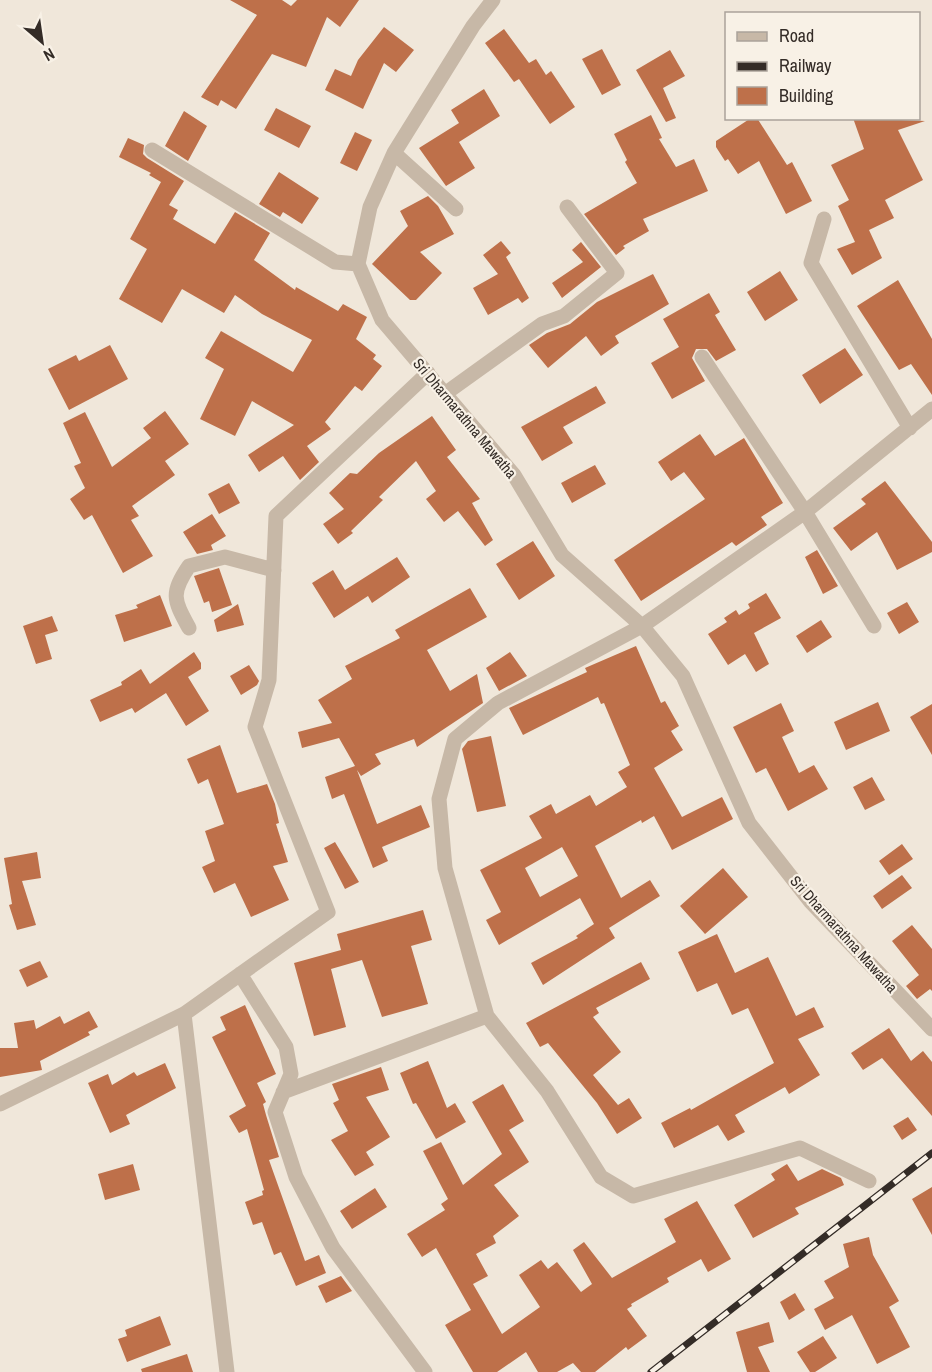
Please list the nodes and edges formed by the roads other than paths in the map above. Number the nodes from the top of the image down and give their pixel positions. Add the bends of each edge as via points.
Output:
1 (493, 0) edge
2 (152, 150) dead end
3 (393, 153) junction
4 (567, 207) dead end
5 (456, 209) dead end
6 (824, 219) dead end
7 (358, 264) junction
8 (702, 357) dead end
9 (429, 373) junction
10 (446, 393) junction
11 (932, 409) edge
12 (910, 428) junction
13 (805, 513) junction
14 (274, 570) junction
15 (642, 626) junction
16 (874, 626) dead end
17 (189, 628) dead end
18 (240, 974) junction
19 (184, 1014) junction
20 (487, 1016) junction
21 (932, 1029) edge
22 (283, 1092) junction
23 (0, 1104) edge
24 (868, 1181) dead end
25 (226, 1372) edge
26 (425, 1372) edge

1 - 3 street
2 - 7 street via 335,262
3 - 5 street
3 - 7 street via 370,207
4 - 10 street via 617,273 564,316 542,324
6 - 12 street via 811,263
7 - 9 street, Sri Dharmarathna Mawatha via 382,320
8 - 13 street
9 - 10 street, Sri Dharmarathna Mawatha
9 - 14 street via 276,516
10 - 15 street, Sri Dharmarathna Mawatha via 514,475 562,555
11 - 12 street
12 - 13 street
13 - 15 street
13 - 16 street
14 - 17 street via 225,557 189,566 179,581 175,602
14 - 18 street via 269,680 255,727 328,912
15 - 20 street via 498,703 455,739 439,799 445,868
15 - 21 street, Sri Dharmarathna Mawatha via 683,676 749,823 810,901
18 - 19 street
18 - 22 street via 286,1047 291,1074
19 - 23 street
19 - 25 street
20 - 22 street
20 - 24 street via 547,1091 602,1177 633,1196 800,1148
22 - 26 street via 276,1112 296,1177 333,1248

